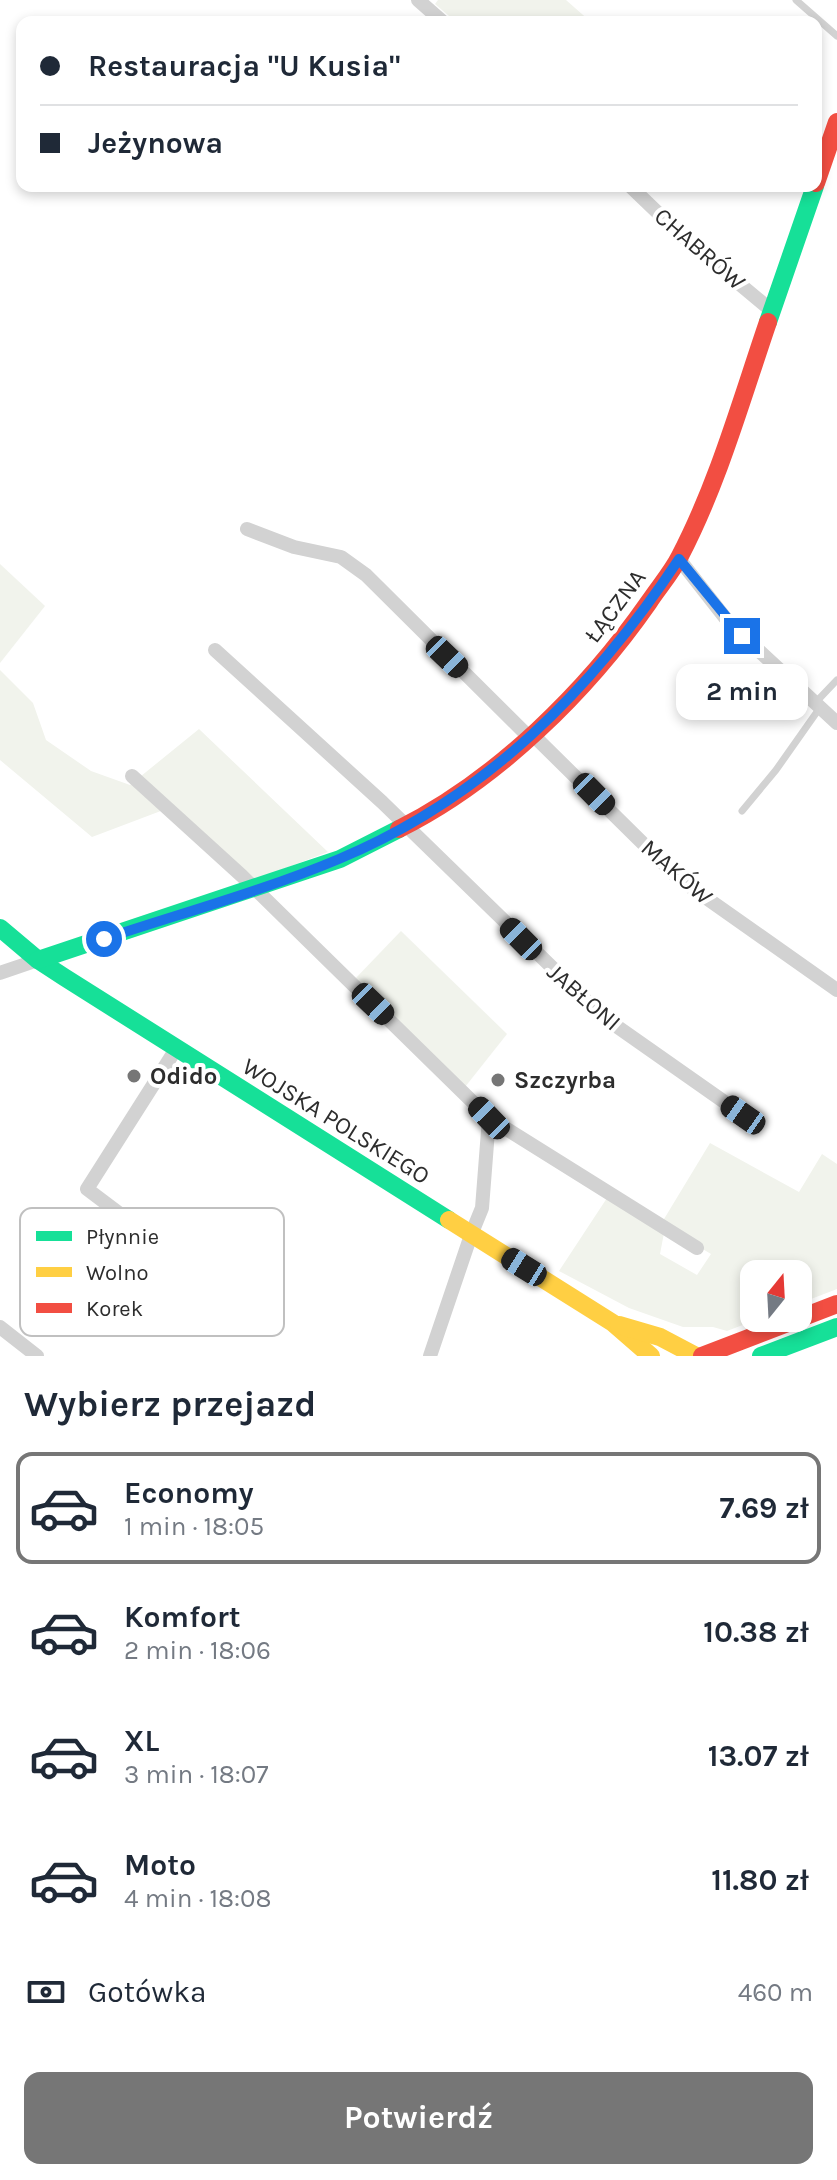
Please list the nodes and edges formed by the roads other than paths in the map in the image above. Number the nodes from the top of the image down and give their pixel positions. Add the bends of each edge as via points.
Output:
1 (418, 0) edge
2 (796, 0) edge
3 (436, 16) edge
4 (814, 16) edge
5 (837, 122) edge
6 (822, 164) edge
7 (636, 192) edge
8 (812, 192) edge
9 (772, 311) junction
10 (247, 529) dead end
11 (679, 559) junction
12 (215, 650) dead end
13 (837, 680) edge
14 (817, 706) junction
15 (837, 723) edge
16 (531, 736) junction
17 (132, 776) dead end
18 (742, 811) dead end
19 (406, 826) junction
20 (255, 889) junction
21 (0, 928) edge
22 (38, 960) junction
23 (0, 973) edge
24 (837, 990) edge
25 (176, 1049) junction
26 (743, 1115) dead end
27 (489, 1118) junction
28 (112, 1208) edge
29 (471, 1235) junction
30 (697, 1248) dead end
31 (837, 1304) edge
32 (613, 1323) junction
33 (0, 1327) edge
34 (837, 1327) edge
35 (634, 1350) edge
36 (763, 1355) edge
37 (37, 1356) edge
38 (430, 1356) edge
39 (651, 1356) edge
40 (699, 1356) edge

1 - 3 street
2 - 4 lane
5 - 6 street, ŁĄCZNA
7 - 9 street, CHABRÓW
8 - 9 street, ŁĄCZNA
9 - 11 street, ŁĄCZNA via 707,498
10 - 16 street, MAKÓW via 341,557 366,575
11 - 14 street via 730,624
11 - 16 street, ŁĄCZNA via 619,645
12 - 19 street, JABŁONI
13 - 14 lane
14 - 15 street
14 - 18 lane
16 - 19 street, ŁĄCZNA via 481,778
16 - 24 street, MAKÓW via 678,878
17 - 20 street
19 - 20 street, ŁĄCZNA via 340,859
19 - 26 street, JABŁONI via 602,1016
20 - 22 street, ŁĄCZNA
20 - 27 street
21 - 22 street, WOJSKA POLSKIEGO
22 - 23 street
22 - 25 street, WOJSKA POLSKIEGO
25 - 28 street via 87,1189
25 - 29 street, WOJSKA POLSKIEGO
27 - 29 street via 482,1208
27 - 30 street
29 - 32 street, WOJSKA POLSKIEGO
29 - 38 street
31 - 40 street
32 - 35 street, WOJSKA POLSKIEGO
32 - 40 street, WOJSKA POLSKIEGO
33 - 37 street
34 - 36 street
35 - 39 street, WOJSKA POLSKIEGO

